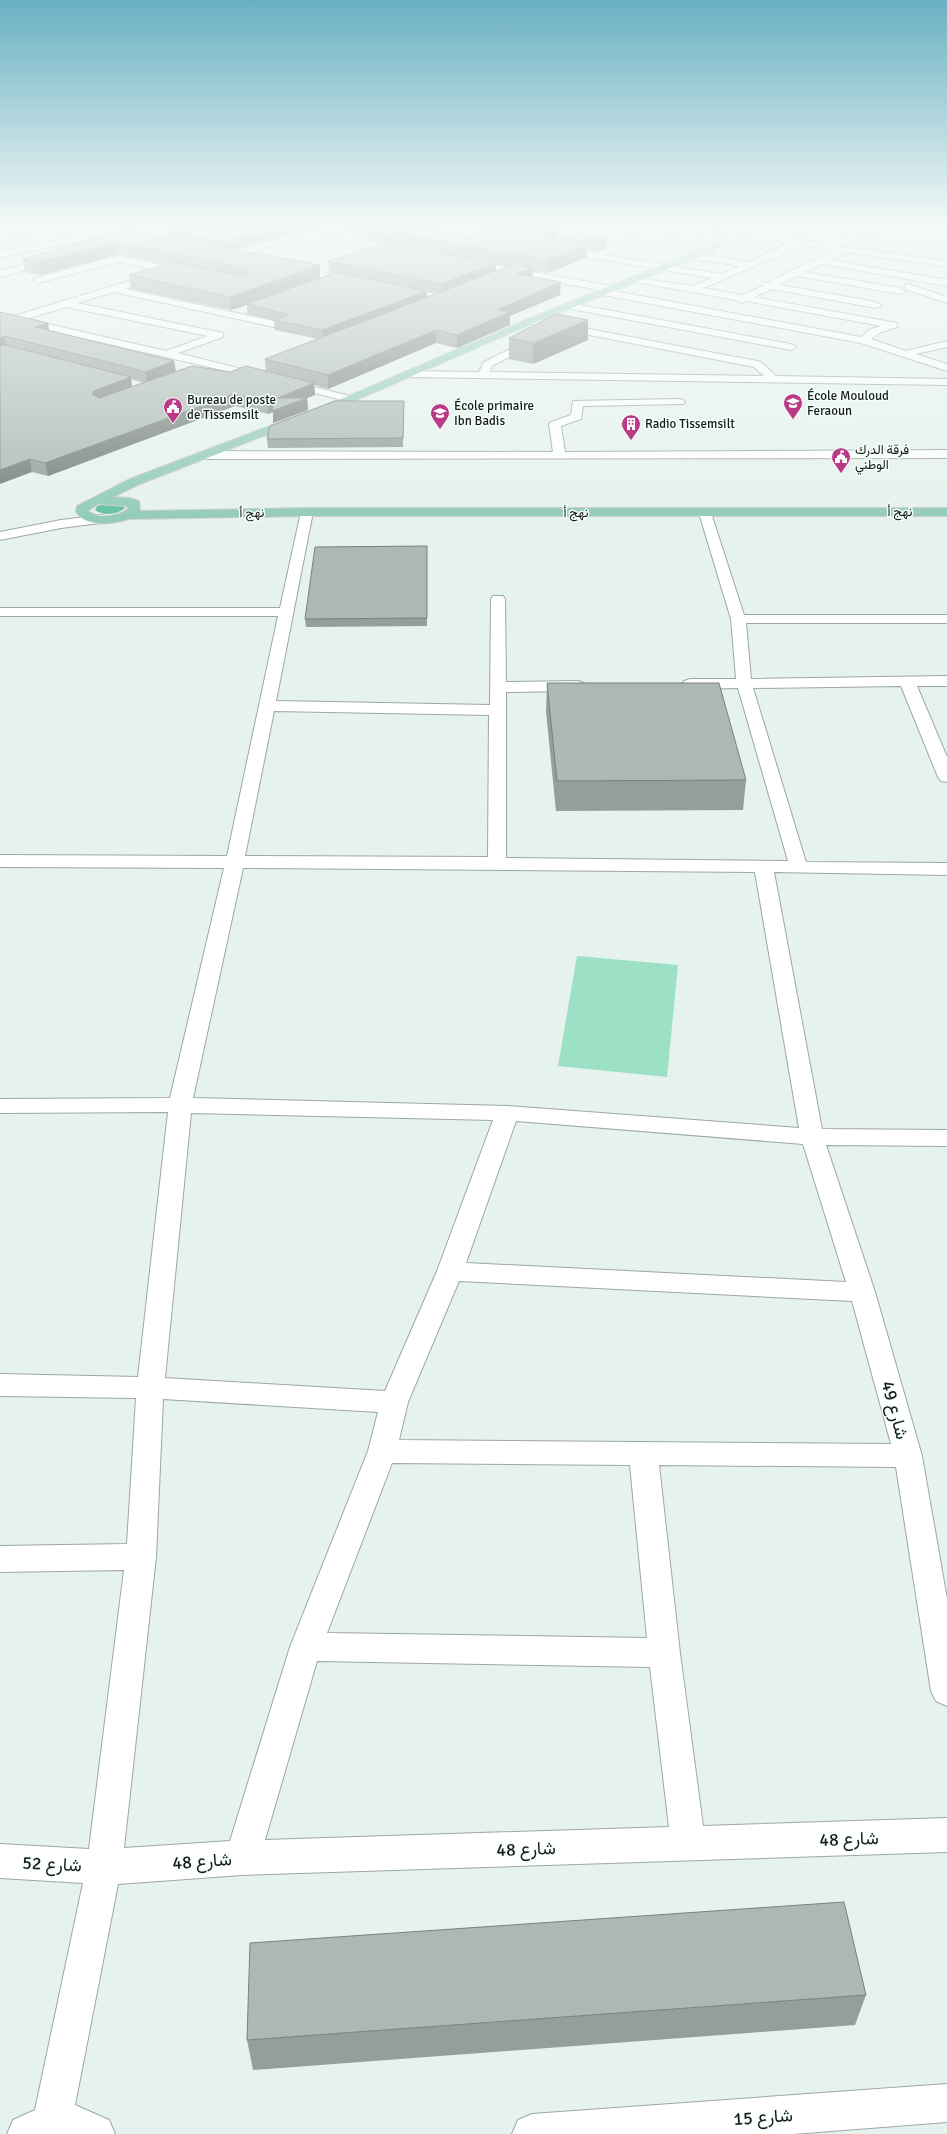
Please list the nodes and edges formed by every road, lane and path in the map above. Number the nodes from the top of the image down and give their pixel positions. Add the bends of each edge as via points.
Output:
1 (39, 326) edge
2 (171, 326) edge
3 (520, 326) edge
4 (554, 326) edge
5 (608, 326) edge
6 (676, 326) edge
7 (687, 326) edge
8 (756, 326) edge
9 (784, 326) edge
10 (839, 326) edge
11 (892, 326) edge
12 (684, 327) junction
13 (188, 329) junction
14 (550, 332) edge
15 (591, 333) junction
16 (825, 333) junction
17 (734, 336) junction
18 (863, 340) junction
19 (649, 344) junction
20 (947, 344) edge
21 (791, 347) dead end
22 (137, 348) junction
23 (166, 354) junction
24 (905, 354) junction
25 (214, 365) junction
26 (265, 368) edge
27 (947, 368) edge
28 (192, 373) edge
29 (250, 374) junction
30 (407, 374) junction
31 (484, 375) junction
32 (772, 378) junction
33 (947, 382) edge
34 (350, 399) junction
35 (679, 402) dead end
36 (947, 454) edge
37 (206, 455) junction
38 (560, 456) junction
39 (180, 465) junction
40 (151, 502) dead end
41 (90, 504) junction
42 (130, 507) junction
43 (172, 509) junction
44 (307, 512) junction
45 (947, 512) edge
46 (705, 513) junction
47 (204, 514) junction
48 (103, 519) junction
49 (0, 527) edge
50 (0, 536) edge
51 (498, 599) dead end
52 (0, 612) edge
53 (286, 612) junction
54 (738, 619) junction
55 (947, 619) edge
56 (907, 681) junction
57 (947, 681) edge
58 (744, 683) junction
59 (673, 684) edge
60 (593, 685) edge
61 (498, 687) junction
62 (266, 706) junction
63 (497, 710) junction
64 (947, 778) edge
65 (0, 862) edge
66 (235, 862) junction
67 (496, 863) junction
68 (764, 867) junction
69 (799, 868) junction
70 (947, 869) edge
71 (180, 1104) junction
72 (0, 1106) edge
73 (507, 1113) junction
74 (812, 1137) junction
75 (947, 1138) edge
76 (450, 1271) junction
77 (862, 1292) junction
78 (0, 1385) edge
79 (150, 1388) junction
80 (394, 1402) junction
81 (382, 1451) junction
82 (643, 1452) junction
83 (908, 1456) junction
84 (141, 1557) junction
85 (0, 1558) edge
86 (306, 1647) junction
87 (664, 1653) junction
88 (947, 1691) edge
89 (947, 1835) edge
90 (688, 1844) junction
91 (242, 1858) junction
92 (0, 1861) edge
93 (104, 1867) junction
94 (947, 2103) edge
95 (40, 2129) edge
96 (95, 2134) edge
97 (532, 2134) edge

1 - 22 street
2 - 13 street
3 - 30 main road
4 - 15 street
5 - 15 street
6 - 12 street
7 - 12 street
8 - 17 street
9 - 16 street
10 - 16 street
11 - 18 street via 875,331
12 - 17 street
12 - 19 street
13 - 22 street
13 - 23 street via 219,335
14 - 31 street via 488,364
15 - 19 street
16 - 18 street
17 - 21 street
18 - 24 street
19 - 32 street via 757,364
20 - 24 street
22 - 23 street
23 - 25 street
24 - 27 street
25 - 28 street
25 - 29 street
26 - 29 street
29 - 34 street
30 - 31 street
30 - 34 main road
31 - 32 street
32 - 33 street
34 - 37 main road
35 - 38 street via 577,404 577,417 555,424
36 - 38 street
37 - 38 street
37 - 39 main road
39 - 41 main road via 136,481
39 - 42 main road via 161,477
40 - 43 main road
41 - 42 main road via 112,499
41 - 48 main road via 82,509 84,515
41 - 49 street
42 - 43 main road, نهج أ
42 - 47 main road, نهج أ
42 - 48 main road
43 - 47 main road, نهج أ
44 - 46 main road, نهج أ
44 - 47 main road, نهج أ
44 - 53 street
45 - 46 main road, نهج أ
46 - 54 street
48 - 50 street
51 - 61 street
52 - 53 street
53 - 62 street
54 - 55 street
54 - 58 street
56 - 57 street
56 - 58 street
56 - 64 street
58 - 59 street
58 - 69 street
60 - 61 street
61 - 63 street
62 - 63 street
62 - 66 street
63 - 67 street
65 - 66 street
66 - 67 street
66 - 71 street
67 - 68 street
68 - 69 street
68 - 74 street, شارع 49
69 - 70 street
71 - 72 street
71 - 73 street
71 - 79 street
73 - 74 street
73 - 76 street
74 - 75 street
74 - 77 street, شارع 49
76 - 77 street
76 - 80 street
77 - 83 street, شارع 49
78 - 79 street
79 - 80 street
79 - 84 street
80 - 81 street
81 - 82 street
81 - 86 street
82 - 83 street
82 - 87 street
83 - 88 street, شارع 49
84 - 85 street
84 - 93 street
86 - 87 street
86 - 91 street
87 - 90 street
89 - 90 street, شارع 48
90 - 91 street, شارع 48
91 - 93 street, شارع 48
92 - 93 street, شارع 52
93 - 95 street
94 - 97 street, شارع 15
95 - 96 street via 70,2123 87,2128

